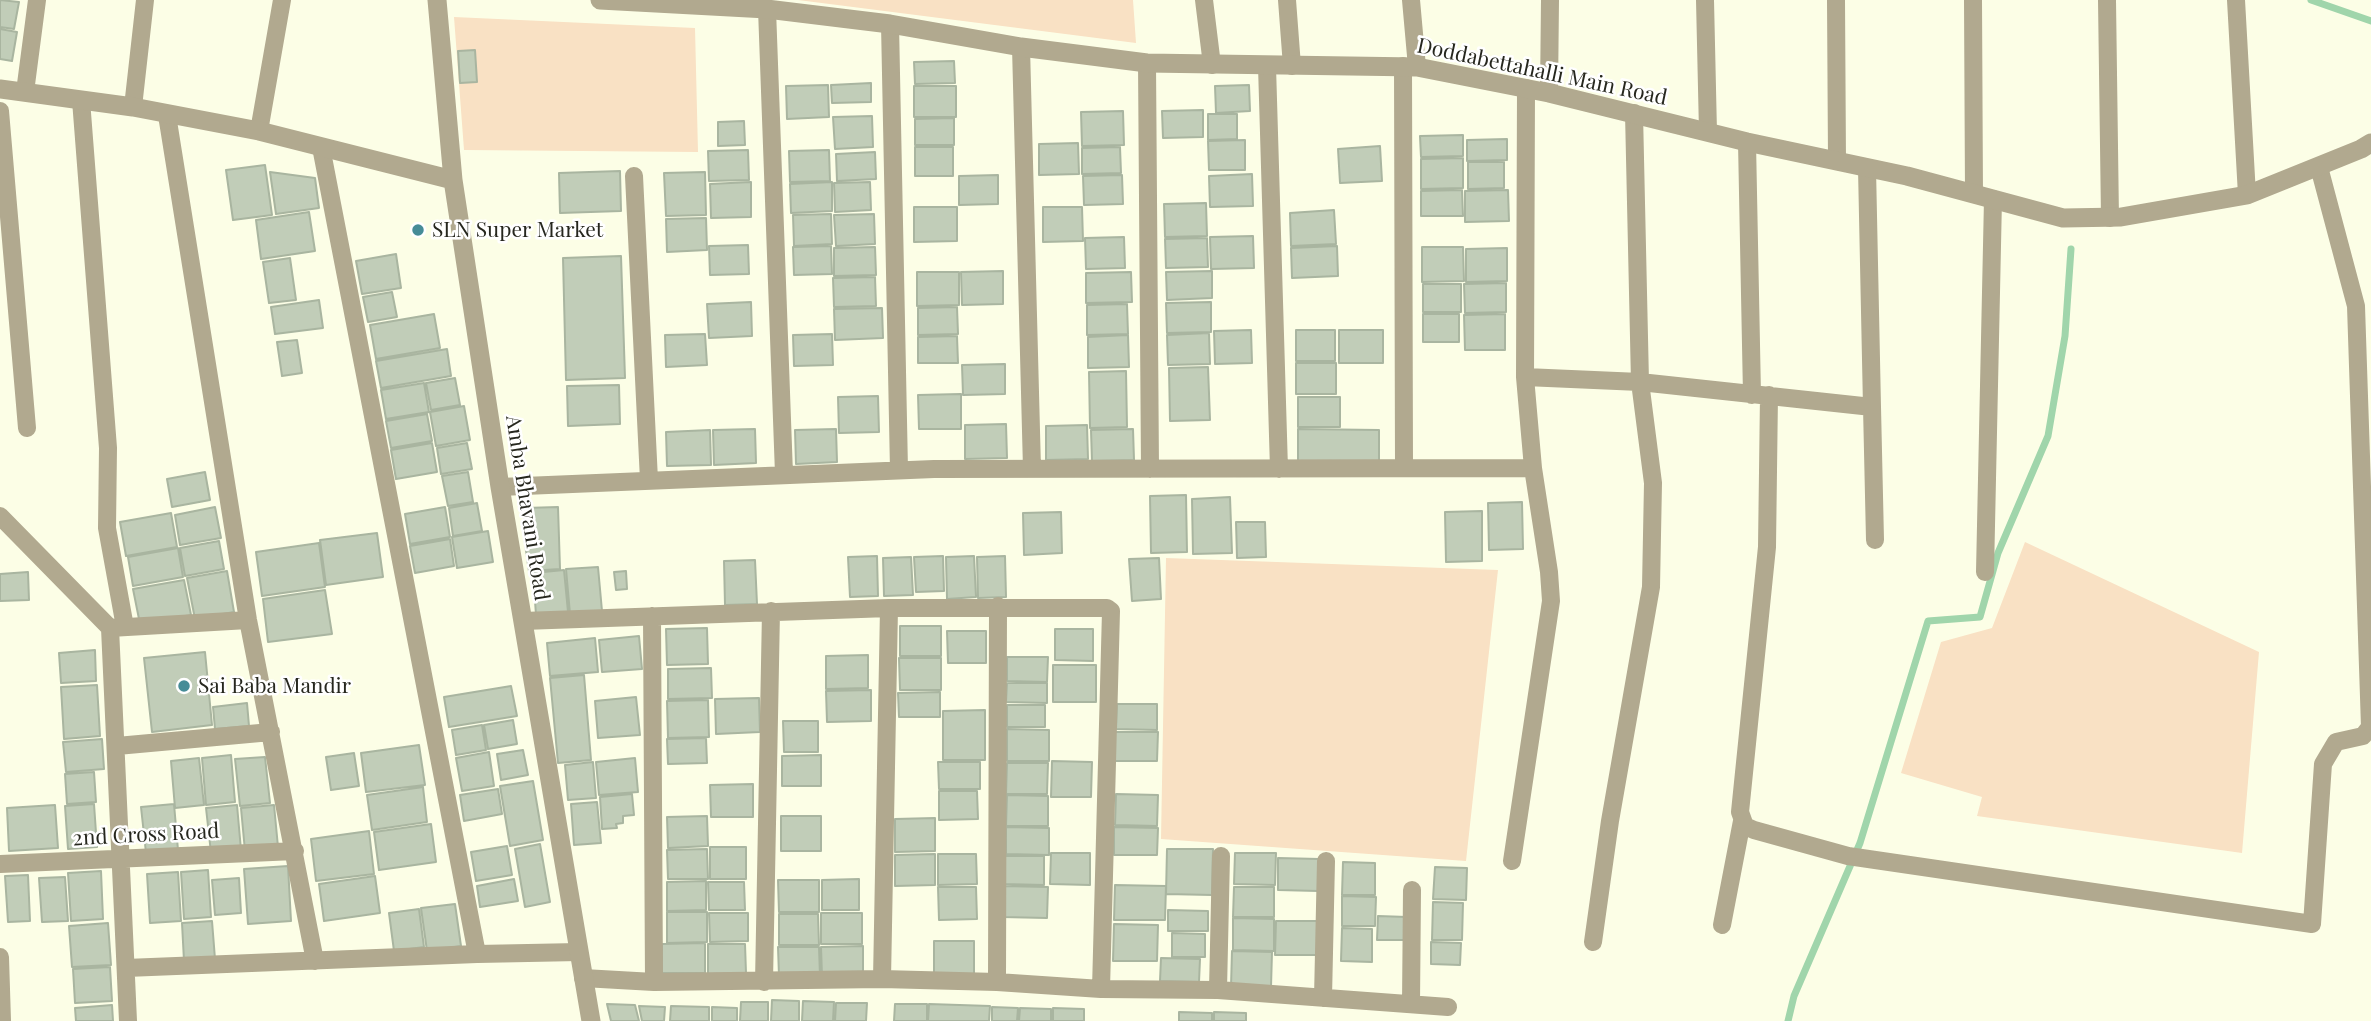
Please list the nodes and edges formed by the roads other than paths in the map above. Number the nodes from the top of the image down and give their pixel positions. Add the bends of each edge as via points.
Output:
1 (37, 0) edge
2 (145, 0) edge
3 (282, 0) edge
4 (437, 0) edge
5 (600, 0) edge
6 (1205, 0) edge
7 (1287, 0) edge
8 (1411, 0) edge
9 (1550, 0) edge
10 (1705, 0) edge
11 (1836, 0) edge
12 (1973, 0) edge
13 (2107, 0) edge
14 (2236, 0) edge
15 (767, 9) junction
16 (890, 24) junction
17 (1021, 47) junction
18 (1147, 63) junction
19 (1212, 65) junction
20 (1267, 66) junction
21 (1292, 66) junction
22 (1410, 66) junction
23 (1525, 88) junction
24 (0, 89) edge
25 (25, 92) junction
26 (1549, 93) junction
27 (81, 100) junction
28 (133, 107) junction
29 (0, 111) edge
30 (1634, 113) junction
31 (167, 115) junction
32 (259, 131) junction
33 (1708, 132) junction
34 (1746, 142) junction
35 (2371, 143) edge
36 (321, 147) junction
37 (1837, 161) junction
38 (2319, 167) junction
39 (1867, 168) junction
40 (634, 176) dead end
41 (453, 180) junction
42 (2247, 195) junction
43 (1983, 197) junction
44 (2110, 218) junction
45 (1525, 377) junction
46 (1640, 382) junction
47 (1760, 395) junction
48 (1872, 407) junction
49 (27, 428) dead end
50 (1404, 468) junction
51 (1533, 468) junction
52 (1032, 469) junction
53 (1150, 469) junction
54 (1279, 469) junction
55 (899, 470) junction
56 (783, 474) junction
57 (649, 480) junction
58 (500, 486) junction
59 (0, 516) edge
60 (1875, 540) dead end
61 (1985, 572) dead end
62 (998, 606) junction
63 (889, 608) junction
64 (771, 611) junction
65 (652, 616) junction
66 (248, 620) junction
67 (523, 621) junction
68 (118, 628) junction
69 (271, 732) junction
70 (117, 746) junction
71 (1742, 821) junction
72 (295, 851) junction
73 (1220, 856) dead end
74 (121, 859) junction
75 (1512, 860) dead end
76 (1326, 861) dead end
77 (0, 864) edge
78 (1412, 890) dead end
79 (1722, 925) dead end
80 (1592, 942) dead end
81 (579, 952) junction
82 (477, 954) junction
83 (0, 957) edge
84 (315, 961) junction
85 (126, 968) junction
86 (583, 978) junction
87 (882, 979) junction
88 (654, 982) junction
89 (764, 982) junction
90 (997, 982) junction
91 (1101, 989) junction
92 (1218, 990) junction
93 (1323, 998) junction
94 (1411, 1004) junction
95 (1448, 1007) dead end
96 (2, 1021) edge
97 (128, 1021) edge
98 (591, 1021) edge

1 - 25 street
2 - 28 street
3 - 32 street
4 - 41 street, Amba Bhavani Road
5 - 15 street, Doddabettahalli Main Road
6 - 19 street
7 - 21 street
8 - 22 street
9 - 26 street
10 - 33 street
11 - 37 street
12 - 43 street
13 - 44 street
14 - 42 street
15 - 16 street, Doddabettahalli Main Road
15 - 56 street
16 - 17 street, Doddabettahalli Main Road
16 - 55 street
17 - 18 street, Doddabettahalli Main Road
17 - 52 street
18 - 19 street, Doddabettahalli Main Road
18 - 53 street
19 - 20 street, Doddabettahalli Main Road
20 - 21 street, Doddabettahalli Main Road
20 - 54 street
21 - 22 street, Doddabettahalli Main Road
22 - 23 street, Doddabettahalli Main Road
22 - 50 street
23 - 26 street, Doddabettahalli Main Road
23 - 45 street
24 - 25 street
25 - 27 street
26 - 30 street, Doddabettahalli Main Road
27 - 28 street
27 - 68 street via 108,448 107,528
28 - 31 street
29 - 49 street
30 - 33 street, Doddabettahalli Main Road
30 - 46 street
31 - 32 street
31 - 66 street
32 - 36 street
33 - 34 street, Doddabettahalli Main Road
34 - 37 street, Doddabettahalli Main Road
34 - 47 street
35 - 38 street, Doddabettahalli Main Road
36 - 41 street
36 - 82 street
37 - 39 street, Doddabettahalli Main Road
38 - 42 street, Doddabettahalli Main Road
38 - 71 street via 2356,306 2370,727 2363,736 2336,742 2323,764 2312,924 1856,858 1754,830
39 - 43 street, Doddabettahalli Main Road
39 - 48 street
40 - 57 street
41 - 58 street, Amba Bhavani Road
42 - 44 street, Doddabettahalli Main Road
43 - 44 street, Doddabettahalli Main Road via 2063,218
43 - 61 street
45 - 46 street
45 - 51 street
46 - 47 street
46 - 80 street via 1653,483 1651,587
47 - 48 street
47 - 71 street via 1767,547
48 - 60 street
50 - 51 street
50 - 54 street
51 - 75 street via 1551,601
52 - 53 street
52 - 55 street
53 - 54 street
55 - 56 street
56 - 57 street
57 - 58 street
58 - 67 street, Amba Bhavani Road
59 - 68 street
62 - 63 street
62 - 90 street
62 - 91 street via 1107,607 1111,611
63 - 64 street
63 - 87 street
64 - 65 street
64 - 89 street
65 - 67 street
65 - 88 street
66 - 68 street
66 - 69 street
67 - 81 street, Amba Bhavani Road
68 - 70 street
69 - 70 street
69 - 72 street
70 - 74 street
71 - 79 street
72 - 74 street, 2nd Cross Road
72 - 84 street
73 - 92 street
74 - 77 street, 2nd Cross Road
74 - 85 street
76 - 93 street
78 - 94 street
81 - 82 street
81 - 86 street, Amba Bhavani Road
82 - 84 street
83 - 96 street
84 - 85 street
85 - 97 street
86 - 88 street
86 - 98 street, Amba Bhavani Road
87 - 89 street
87 - 90 street
88 - 89 street
90 - 91 street
91 - 92 street
92 - 93 street
93 - 94 street
94 - 95 street

